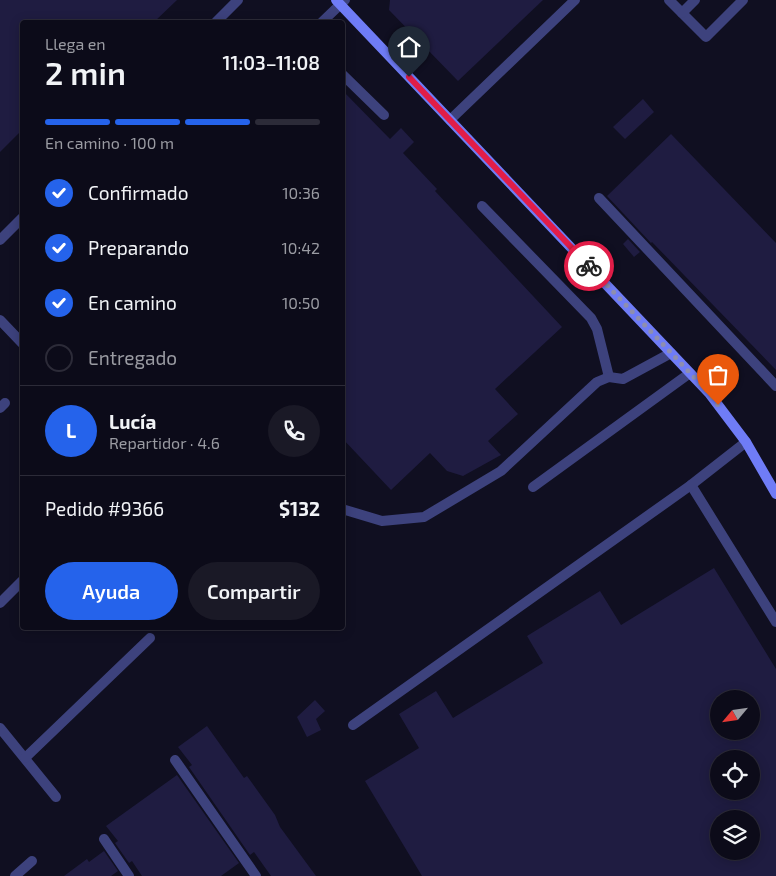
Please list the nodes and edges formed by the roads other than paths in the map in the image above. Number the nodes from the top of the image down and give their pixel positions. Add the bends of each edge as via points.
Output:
1 (238, 0) edge
2 (575, 0) edge
3 (669, 0) edge
4 (695, 0) edge
5 (743, 0) edge
6 (341, 2) edge
7 (682, 13) junction
8 (218, 20) edge
9 (324, 20) edge
10 (345, 77) edge
11 (384, 116) dead end
12 (450, 120) junction
13 (599, 198) dead end
14 (482, 206) dead end
15 (20, 220) edge
16 (0, 240) edge
17 (0, 320) edge
18 (20, 341) edge
19 (671, 353) junction
20 (690, 373) junction
21 (609, 377) junction
22 (776, 386) edge
23 (746, 442) junction
24 (691, 485) junction
25 (534, 487) dead end
26 (776, 494) edge
27 (345, 510) edge
28 (20, 583) edge
29 (0, 603) edge
30 (776, 622) edge
31 (150, 638) dead end
32 (353, 726) dead end
33 (0, 728) edge
34 (26, 758) junction
35 (175, 760) dead end
36 (56, 797) dead end
37 (104, 840) dead end
38 (32, 861) dead end
39 (16, 876) edge
40 (129, 876) edge
41 (256, 876) edge

1 - 8 street
2 - 12 street
3 - 7 street
4 - 7 street
5 - 7 street via 706,37
6 - 9 street
6 - 12 main road
10 - 11 street
12 - 19 main road
13 - 22 street
14 - 21 street via 591,318 598,329
15 - 16 street
17 - 18 street
19 - 20 main road
19 - 21 street via 623,379
20 - 23 main road
20 - 25 street
21 - 27 street via 597,382 501,471 424,517 382,521
23 - 24 street
23 - 26 main road
24 - 30 street
24 - 32 street
28 - 29 street
31 - 34 street
33 - 34 street
34 - 36 street
35 - 41 street
37 - 40 street
38 - 39 street

